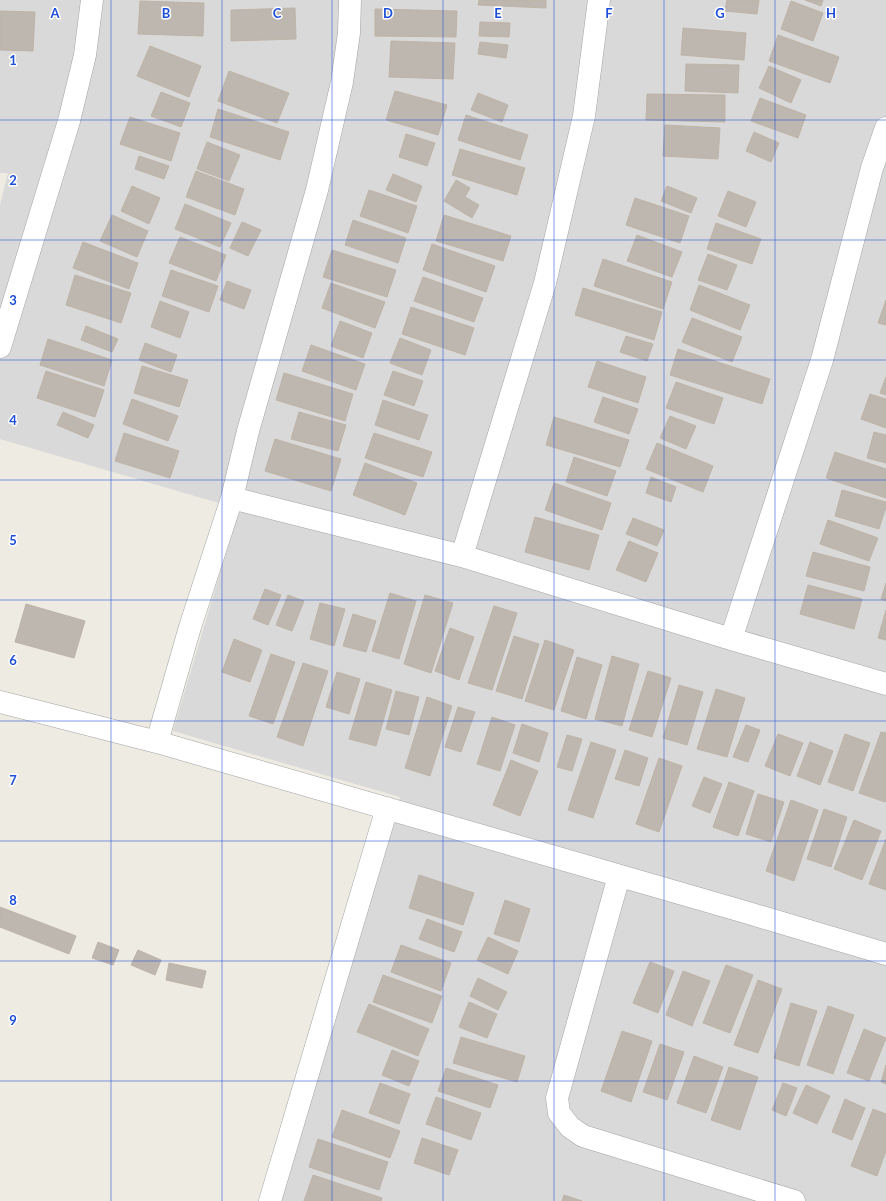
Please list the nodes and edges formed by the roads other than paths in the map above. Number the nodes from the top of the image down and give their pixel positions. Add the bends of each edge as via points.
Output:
1 (92, 0) edge
2 (350, 0) edge
3 (599, 0) edge
4 (886, 128) edge
5 (879, 170) edge
6 (0, 347) edge
7 (232, 498) junction
8 (462, 556) junction
9 (731, 639) junction
10 (886, 684) edge
11 (0, 702) edge
12 (157, 742) junction
13 (387, 808) junction
14 (619, 876) junction
15 (886, 954) edge
16 (270, 1201) edge
17 (794, 1201) edge

1 - 6 street via 85,55 69,121
2 - 7 street via 349,33 342,82 317,190 248,431
3 - 8 street via 584,116 545,283
4 - 5 street
5 - 9 street via 822,360
7 - 8 street
7 - 12 street via 190,627
8 - 9 street
9 - 10 street
11 - 12 street
12 - 13 street
13 - 14 street
13 - 16 street
14 - 15 street
14 - 17 street via 557,1098 559,1113 570,1127 583,1136

